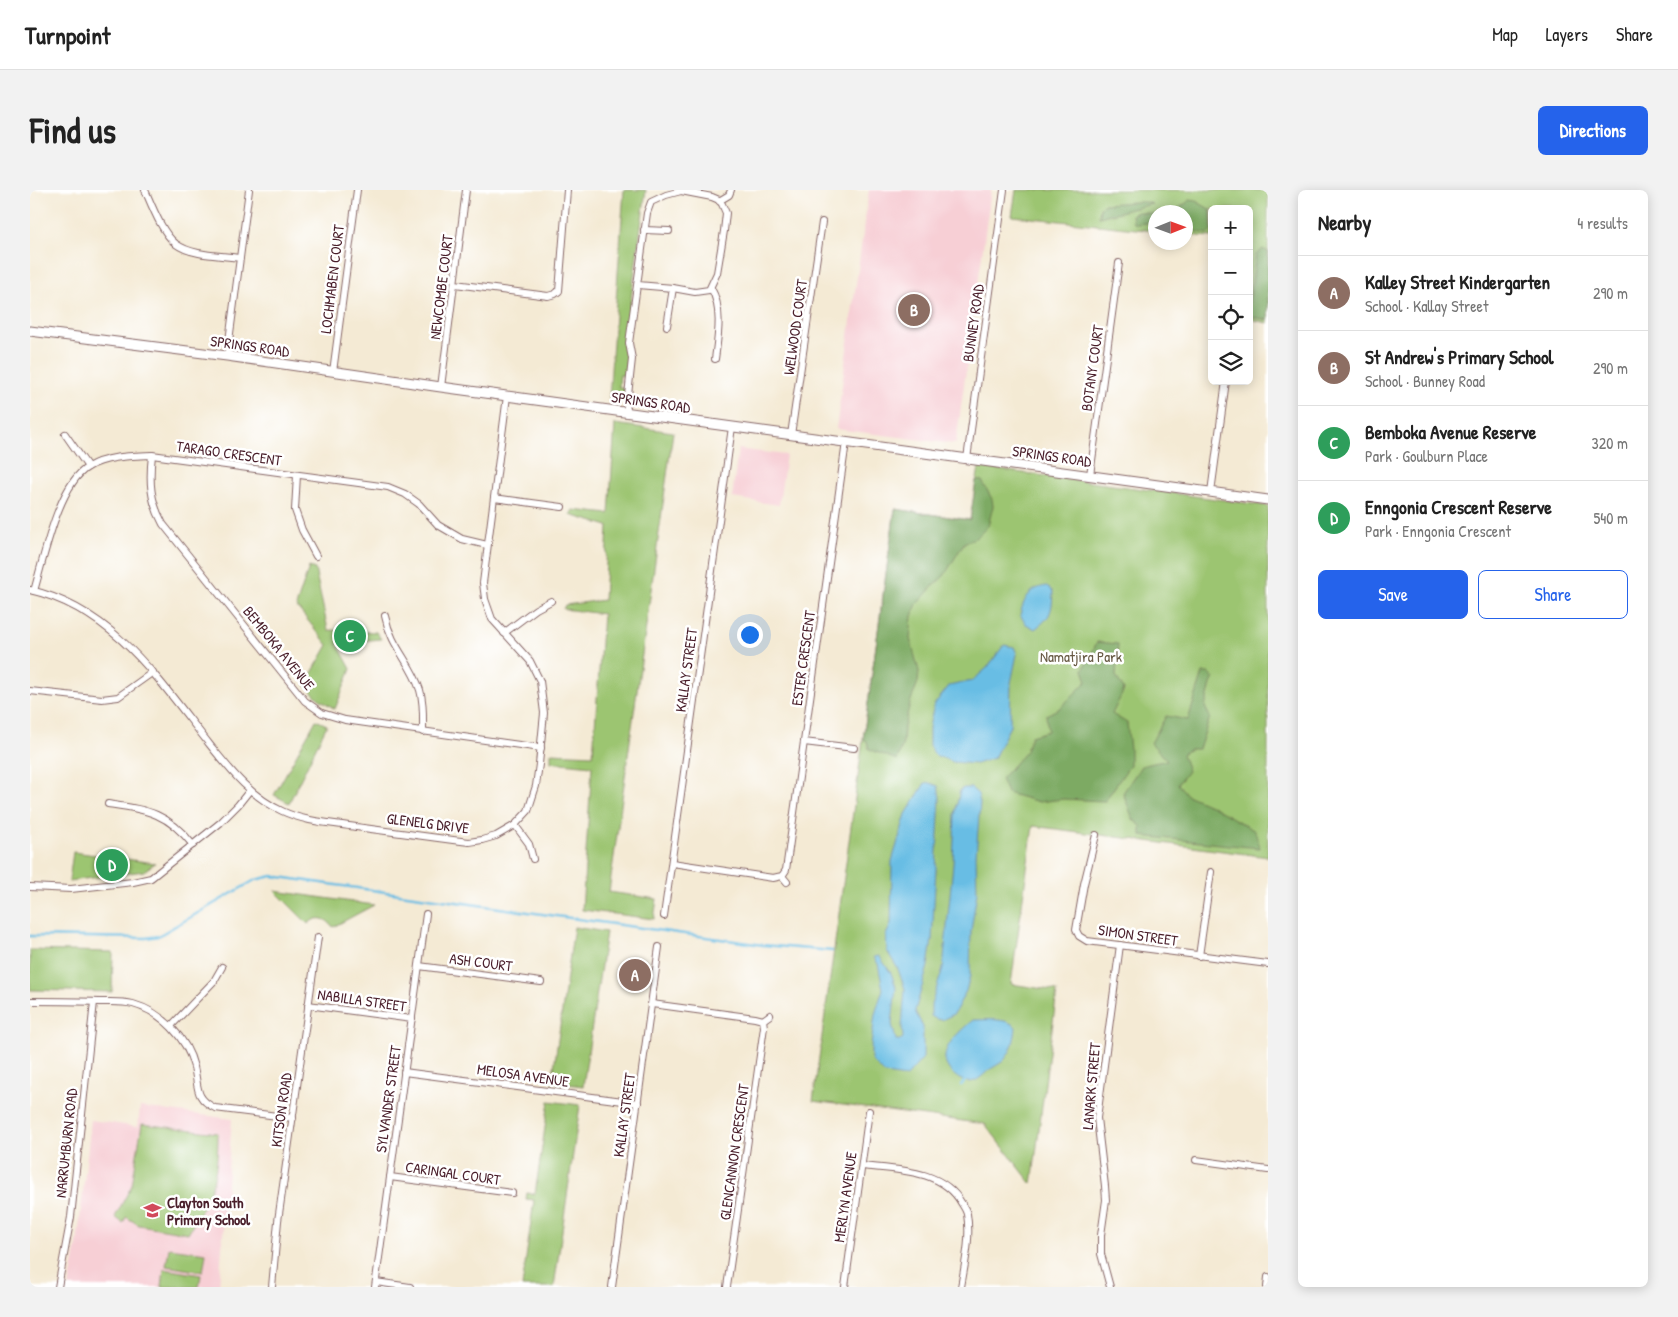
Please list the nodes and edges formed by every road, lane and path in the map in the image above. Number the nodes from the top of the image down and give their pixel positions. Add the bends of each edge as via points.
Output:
1 (145, 190) edge
2 (249, 190) edge
3 (356, 190) edge
4 (466, 190) edge
5 (567, 190) edge
6 (731, 190) edge
7 (1004, 190) edge
8 (681, 191) edge
9 (719, 201) junction
10 (822, 222) dead end
11 (644, 230) junction
12 (669, 231) dead end
13 (240, 258) junction
14 (1119, 263) dead end
15 (455, 284) junction
16 (638, 285) junction
17 (672, 288) junction
18 (711, 288) junction
19 (667, 326) dead end
20 (30, 331) edge
21 (227, 356) junction
22 (715, 359) dead end
23 (333, 372) junction
24 (1225, 385) edge
25 (441, 387) junction
26 (507, 396) junction
27 (626, 412) junction
28 (732, 427) junction
29 (65, 434) dead end
30 (791, 435) junction
31 (846, 442) junction
32 (152, 455) junction
33 (967, 458) junction
34 (88, 467) junction
35 (297, 475) junction
36 (1090, 476) junction
37 (1211, 492) junction
38 (494, 498) junction
39 (1268, 500) edge
40 (562, 507) dead end
41 (487, 546) junction
42 (316, 556) dead end
43 (32, 590) edge
44 (550, 601) dead end
45 (385, 616) dead end
46 (504, 633) junction
47 (152, 672) junction
48 (30, 691) edge
49 (423, 732) junction
50 (804, 742) junction
51 (541, 748) junction
52 (854, 748) dead end
53 (250, 790) junction
54 (108, 804) dead end
55 (514, 825) junction
56 (1096, 835) dead end
57 (193, 845) junction
58 (533, 858) dead end
59 (672, 864) junction
60 (1211, 872) dead end
61 (782, 876) junction
62 (787, 882) dead end
63 (30, 886) edge
64 (426, 914) dead end
65 (664, 916) dead end
66 (318, 937) dead end
67 (1120, 946) junction
68 (659, 947) dead end
69 (1199, 956) junction
70 (1268, 964) edge
71 (419, 966) junction
72 (222, 967) dead end
73 (541, 982) dead end
74 (30, 1001) edge
75 (94, 1002) junction
76 (652, 1004) junction
77 (308, 1005) junction
78 (770, 1016) dead end
79 (412, 1019) junction
80 (763, 1020) junction
81 (171, 1026) junction
82 (404, 1072) junction
83 (638, 1103) junction
84 (868, 1111) dead end
85 (293, 1118) junction
86 (1196, 1160) dead end
87 (862, 1166) junction
88 (1268, 1170) edge
89 (390, 1177) junction
90 (512, 1193) dead end
91 (1268, 1278) edge
92 (375, 1285) edge
93 (58, 1287) edge
94 (272, 1287) edge
95 (410, 1287) edge
96 (612, 1287) edge
97 (728, 1287) edge
98 (846, 1287) edge
99 (961, 1287) edge
100 (1110, 1287) edge
101 (1267, 1287) edge

1 - 13 street via 166,233 175,244 195,252
2 - 13 street
3 - 23 street, LOCHMABEN COURT
4 - 15 street, NEWCOMBE COURT
5 - 15 street via 559,291 548,296
6 - 9 street
7 - 33 street, BUNNEY ROAD
8 - 9 street
8 - 11 street via 651,202
9 - 18 street via 726,213 717,274
10 - 30 street, WELWOOD COURT
11 - 12 street
11 - 16 street
13 - 21 street
14 - 36 street, BOTANY COURT
15 - 25 street, NEWCOMBE COURT
16 - 17 street
16 - 27 street via 629,343 632,359
17 - 18 street via 695,292
17 - 19 street
18 - 22 street via 717,301
20 - 21 main road, SPRINGS ROAD
21 - 23 main road, SPRINGS ROAD
23 - 25 main road, SPRINGS ROAD
24 - 37 street
25 - 26 main road, SPRINGS ROAD
26 - 27 main road, SPRINGS ROAD
26 - 38 street, GLENELG DRIVE
27 - 28 main road, SPRINGS ROAD
28 - 30 main road, SPRINGS ROAD
28 - 59 street, KALLAY STREET
29 - 34 street
30 - 31 main road, SPRINGS ROAD
31 - 33 main road, SPRINGS ROAD
31 - 50 street, ESTER CRESCENT
32 - 34 street, TARAGO CRESCENT via 110,459
32 - 35 street, TARAGO CRESCENT
32 - 49 street, BEMBOKA AVENUE via 152,496 155,511 163,524 305,701 322,712 345,720
33 - 36 main road, SPRINGS ROAD
34 - 43 street, TARAGO CRESCENT via 69,487 60,506
35 - 41 street, TARAGO CRESCENT via 388,487 405,494 438,525 462,539
35 - 42 street via 295,510
36 - 37 main road, SPRINGS ROAD
37 - 39 main road, SPRINGS ROAD
38 - 40 street
38 - 41 street, GLENELG DRIVE
41 - 46 street, GLENELG DRIVE via 483,583 486,600 492,619
43 - 47 street, GLENELG DRIVE via 93,618 126,644
44 - 46 street
45 - 49 street via 391,639 419,688
46 - 51 street, GLENELG DRIVE via 530,661 540,681 544,713
47 - 48 street via 118,697 102,700
47 - 53 street, GLENELG DRIVE via 229,770
49 - 51 street, BEMBOKA AVENUE
50 - 52 street
50 - 61 street, ESTER CRESCENT via 787,864
51 - 55 street, GLENELG DRIVE via 536,786 528,811
53 - 55 street, GLENELG DRIVE via 282,811 301,818 468,842 496,836
53 - 57 street via 227,817
54 - 57 street via 161,816
55 - 58 street via 529,844
56 - 67 street, SIMON STREET via 1076,930 1087,941
57 - 63 street via 147,879 71,889
59 - 61 street via 773,878
59 - 65 street, KALLAY STREET
60 - 69 street
61 - 62 street
64 - 71 street, SYLVANDER STREET
66 - 77 street, KITSON ROAD
67 - 69 street, SIMON STREET
67 - 100 street, LANARK STREET via 1098,1118 1106,1200 1101,1254
68 - 76 street, KALLAY STREET
69 - 70 street, SIMON STREET
71 - 73 street, ASH COURT
71 - 79 street, SYLVANDER STREET
72 - 81 street via 214,981
74 - 75 street
75 - 81 street via 133,1004
75 - 93 street, NARRUMBURN ROAD via 72,1207
76 - 80 street
76 - 83 street, KALLAY STREET
77 - 79 street, NABILLA STREET
77 - 85 street, KITSON ROAD
78 - 80 street
79 - 82 street, SYLVANDER STREET
80 - 97 street, GLENCANNON CRESCENT
81 - 85 street via 189,1052 200,1096 206,1104 215,1108
82 - 83 street, MELOSA AVENUE
82 - 89 street, SYLVANDER STREET
83 - 96 street, KALLAY STREET
84 - 87 street, MERLYN AVENUE
85 - 94 street, KITSON ROAD
86 - 88 street
87 - 98 street, MERLYN AVENUE
87 - 99 street via 923,1174 942,1182 956,1193 967,1212 968,1236
89 - 90 street, CARINGAL COURT
89 - 92 street, SYLVANDER STREET
91 - 101 street
92 - 95 street

